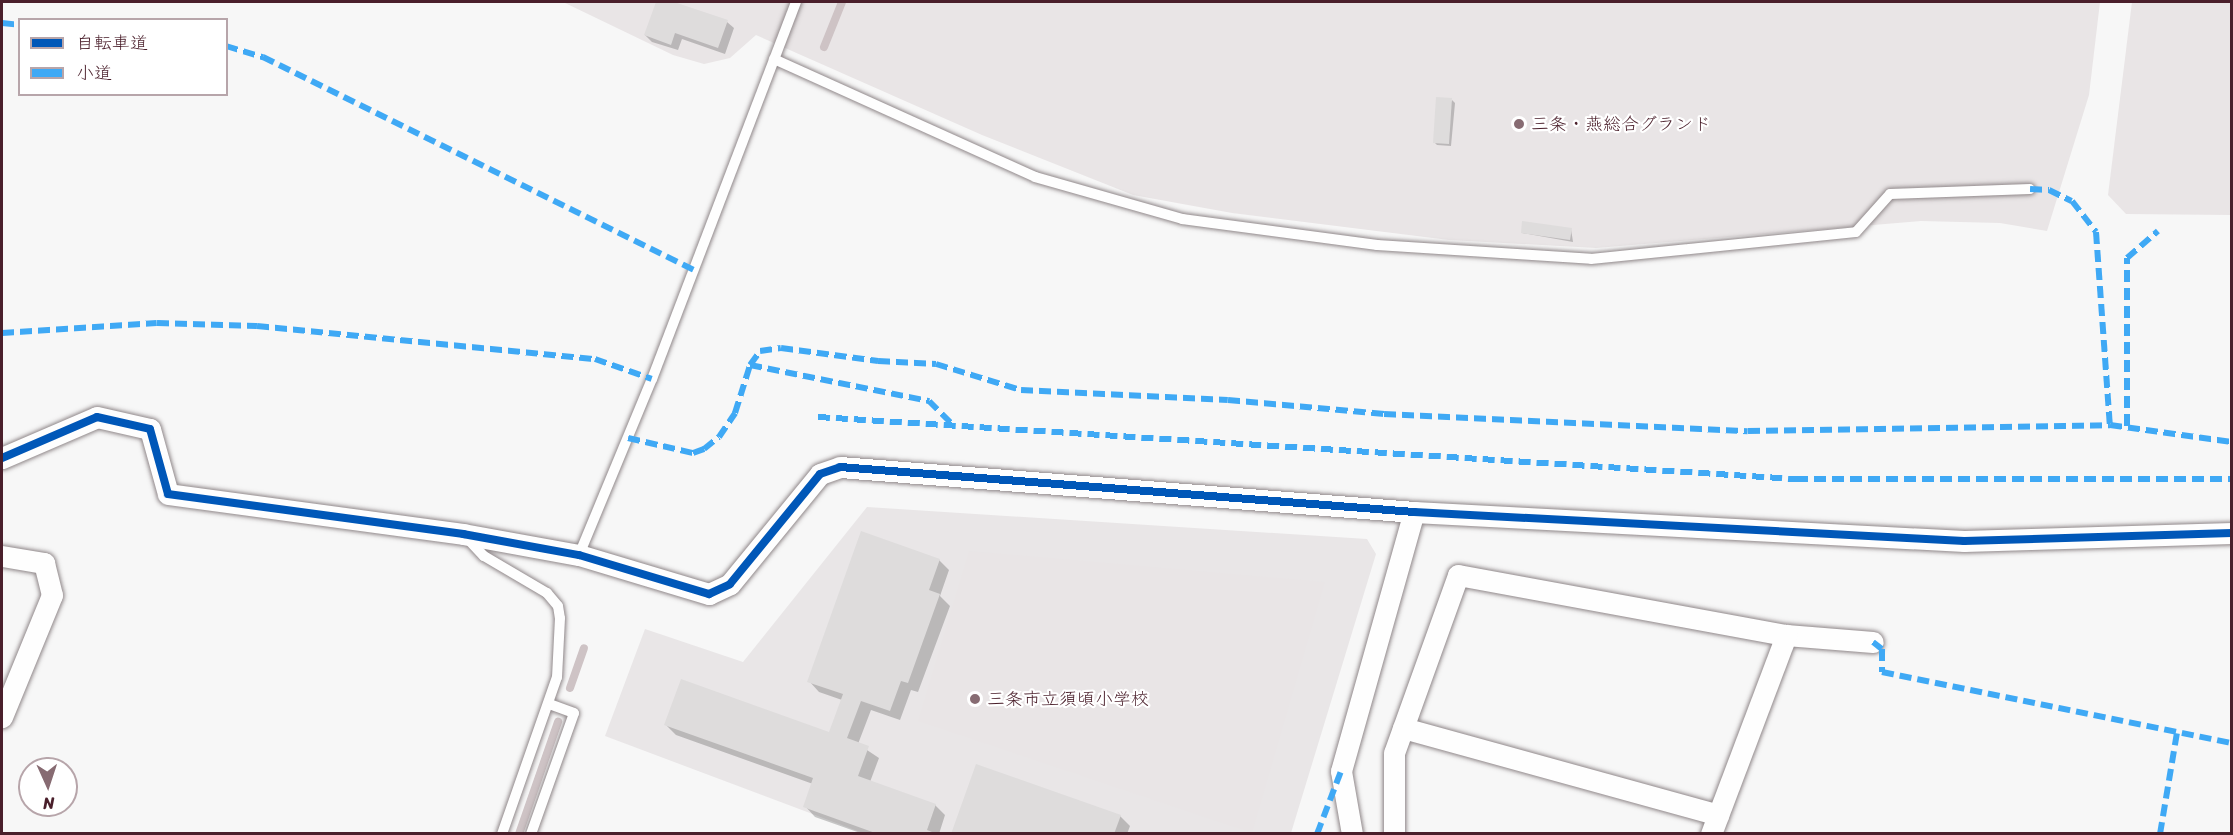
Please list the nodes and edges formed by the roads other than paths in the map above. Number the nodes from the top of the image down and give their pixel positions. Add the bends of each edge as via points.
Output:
1 (796, 2) edge
2 (774, 59) junction
3 (2030, 189) dead end
4 (2, 458) edge
5 (1414, 512) junction
6 (2232, 533) edge
7 (463, 534) junction
8 (579, 555) junction
9 (2, 556) edge
10 (1786, 635) junction
11 (1874, 642) dead end
12 (549, 704) junction
13 (2, 717) edge
14 (1404, 728) junction
15 (1714, 824) edge
16 (502, 834) edge
17 (531, 834) edge
18 (1352, 834) edge
19 (1394, 834) edge

1 - 2 lane
2 - 3 lane via 1035,177 1182,219 1377,245 1591,259 1856,232 1890,194
2 - 8 lane via 652,379
4 - 7 street via 97,417 150,429 168,494
5 - 6 street via 1964,542
5 - 8 street via 840,467 820,474 730,584 710,594
5 - 18 street via 1341,771
7 - 8 street
7 - 12 lane via 484,556 547,593 558,606 561,640
9 - 13 street via 44,563 52,595
10 - 11 street
10 - 14 street via 1458,575
10 - 15 street
12 - 16 lane
12 - 17 lane via 574,712
14 - 15 street
14 - 19 street via 1394,753

